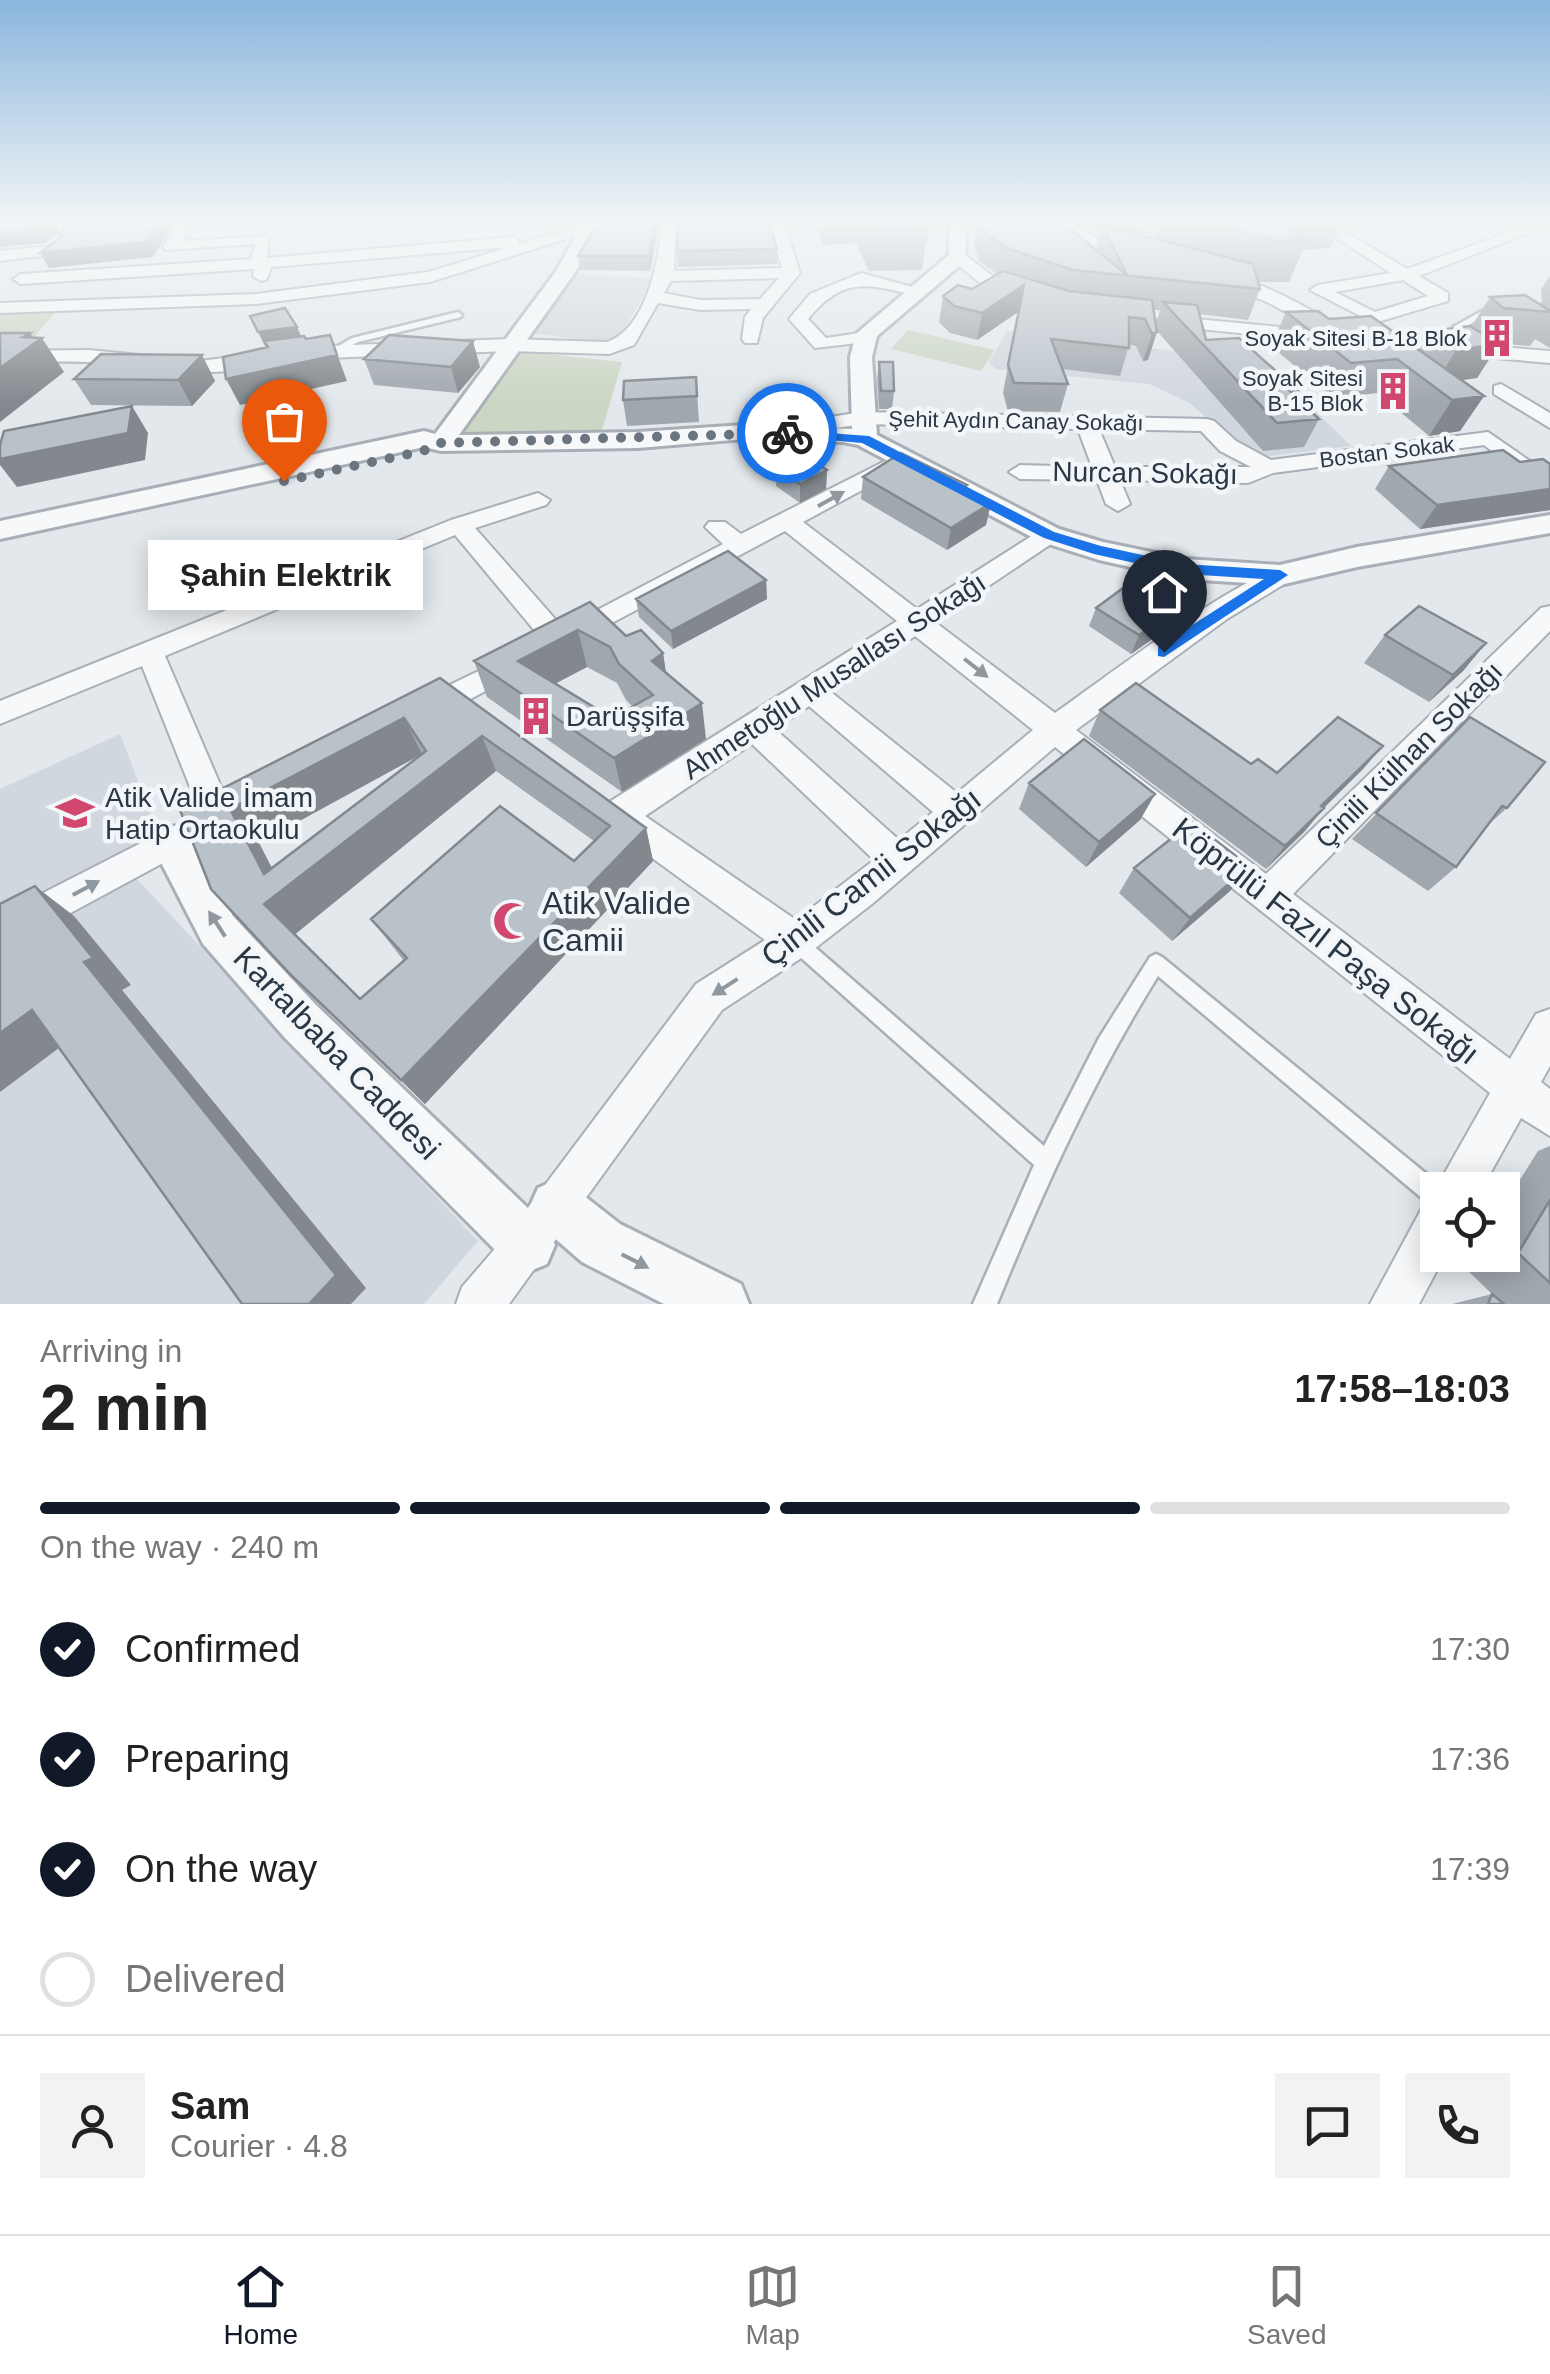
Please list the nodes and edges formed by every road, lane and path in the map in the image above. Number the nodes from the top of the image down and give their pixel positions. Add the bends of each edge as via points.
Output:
1 (259, 283) edge
2 (384, 283) edge
3 (557, 283) edge
4 (662, 283) edge
5 (784, 283) edge
6 (850, 283) edge
7 (884, 283) edge
8 (927, 283) edge
9 (990, 283) edge
10 (1236, 283) edge
11 (1360, 283) edge
12 (1418, 283) edge
13 (919, 290) junction
14 (655, 297) junction
15 (256, 299) junction
16 (1508, 300) edge
17 (1036, 302) edge
18 (768, 304) junction
19 (0, 308) edge
20 (458, 315) dead end
21 (1142, 318) edge
22 (866, 337) junction
23 (751, 339) dead end
24 (1353, 340) junction
25 (509, 345) junction
26 (335, 351) junction
27 (1484, 354) junction
28 (0, 356) edge
29 (1550, 357) edge
30 (1393, 366) edge
31 (1501, 390) dead end
32 (1456, 414) edge
33 (1086, 422) junction
34 (1550, 422) edge
35 (863, 429) junction
36 (1488, 438) junction
37 (441, 443) junction
38 (901, 460) junction
39 (1268, 467) junction
40 (1020, 472) dead end
41 (1106, 473) junction
42 (1550, 486) edge
43 (538, 500) dead end
44 (147, 503) junction
45 (1118, 504) dead end
46 (788, 522) junction
47 (1550, 524) edge
48 (459, 525) junction
49 (717, 527) dead end
50 (0, 530) edge
51 (1049, 535) junction
52 (0, 542) edge
53 (741, 547) junction
54 (1280, 575) junction
55 (1550, 615) edge
56 (918, 623) junction
57 (559, 641) junction
58 (148, 650) junction
59 (810, 691) junction
60 (455, 694) junction
61 (0, 713) edge
62 (485, 716) edge
63 (404, 720) edge
64 (753, 727) junction
65 (1055, 730) junction
66 (589, 794) edge
67 (252, 800) edge
68 (957, 812) junction
69 (619, 816) junction
70 (218, 817) junction
71 (171, 843) junction
72 (898, 862) junction
73 (1268, 895) junction
74 (0, 934) edge
75 (796, 941) junction
76 (1550, 1028) edge
77 (1514, 1087) junction
78 (1550, 1115) edge
79 (1045, 1161) junction
80 (1467, 1172) edge
81 (1420, 1183) edge
82 (542, 1226) junction
83 (1420, 1256) edge
84 (479, 1304) edge
85 (721, 1304) edge
86 (985, 1304) edge
87 (1393, 1304) edge

1 - 15 street
2 - 15 street
3 - 25 street
4 - 14 street
5 - 18 street
6 - 22 street via 816,298 798,318 822,344
7 - 13 street
8 - 13 street
9 - 17 street
10 - 24 street
11 - 12 street via 1318,290 1374,318 1442,297
13 - 22 street
14 - 18 street
14 - 25 street via 628,342 609,348
15 - 19 street
16 - 27 lane via 1457,327
18 - 23 street via 754,318
20 - 26 lane via 354,340
21 - 24 street
22 - 35 street
24 - 27 street
24 - 30 street
25 - 26 street
25 - 37 street
26 - 28 street via 200,367
27 - 29 street
31 - 34 street
32 - 36 street
33 - 35 street, Şehit Aydın Canay Sokağı
33 - 39 street, Şehit Aydın Canay Sokağı via 1207,425 1228,446
33 - 41 street
35 - 37 street
35 - 38 street
36 - 39 street, Bostan Sokak
36 - 42 street, Bostan Sokak
37 - 44 street
46 -> 38 street
38 - 51 street
39 - 41 street, Nurcan Sokağı via 1248,476
40 - 41 street, Nurcan Sokağı
41 - 45 street
43 - 48 street
44 - 50 street
44 - 52 street
46 - 53 street
46 - 56 street, Köprülü Fazıl Paşa Sokağı
47 - 54 street
48 - 57 street
48 - 58 street
49 - 53 street
51 - 54 street via 1184,569
51 - 56 street, Ahmetoğlu Musallası Sokağı
53 - 57 street
54 - 65 street, Çinili Camii Sokağı
55 - 73 street, Çinili Külhan Sokağı
56 - 59 street, Ahmetoğlu Musallası Sokağı
56 -> 65 street, Köprülü Fazıl Paşa Sokağı
57 - 60 street
58 - 61 street
58 - 70 street
59 - 64 street, Ahmetoğlu Musallası Sokağı
59 - 68 street
60 - 62 street
60 - 63 street
64 - 69 street, Ahmetoğlu Musallası Sokağı
64 - 72 street
65 - 68 street, Çinili Camii Sokağı
65 - 73 street, Köprülü Fazıl Paşa Sokağı
66 - 69 street
67 - 70 street
68 - 72 street, Çinili Camii Sokağı
69 - 75 street
70 - 71 street
74 -> 71 street
82 -> 71 street, Kartalbaba Caddesi via 301,1022 218,930
72 - 75 street, Çinili Camii Sokağı
73 - 77 street, Köprülü Fazıl Paşa Sokağı
75 - 79 lane
75 -> 82 street, Çinili Camii Sokağı via 708,997
76 - 77 street
77 - 78 street, Köprülü Fazıl Paşa Sokağı
77 - 80 street
79 - 81 lane via 1156,962
79 - 86 lane
82 - 84 street, Çinili Camii Sokağı
82 -> 85 street, Kartalbaba Caddesi via 600,1244
83 - 87 street

